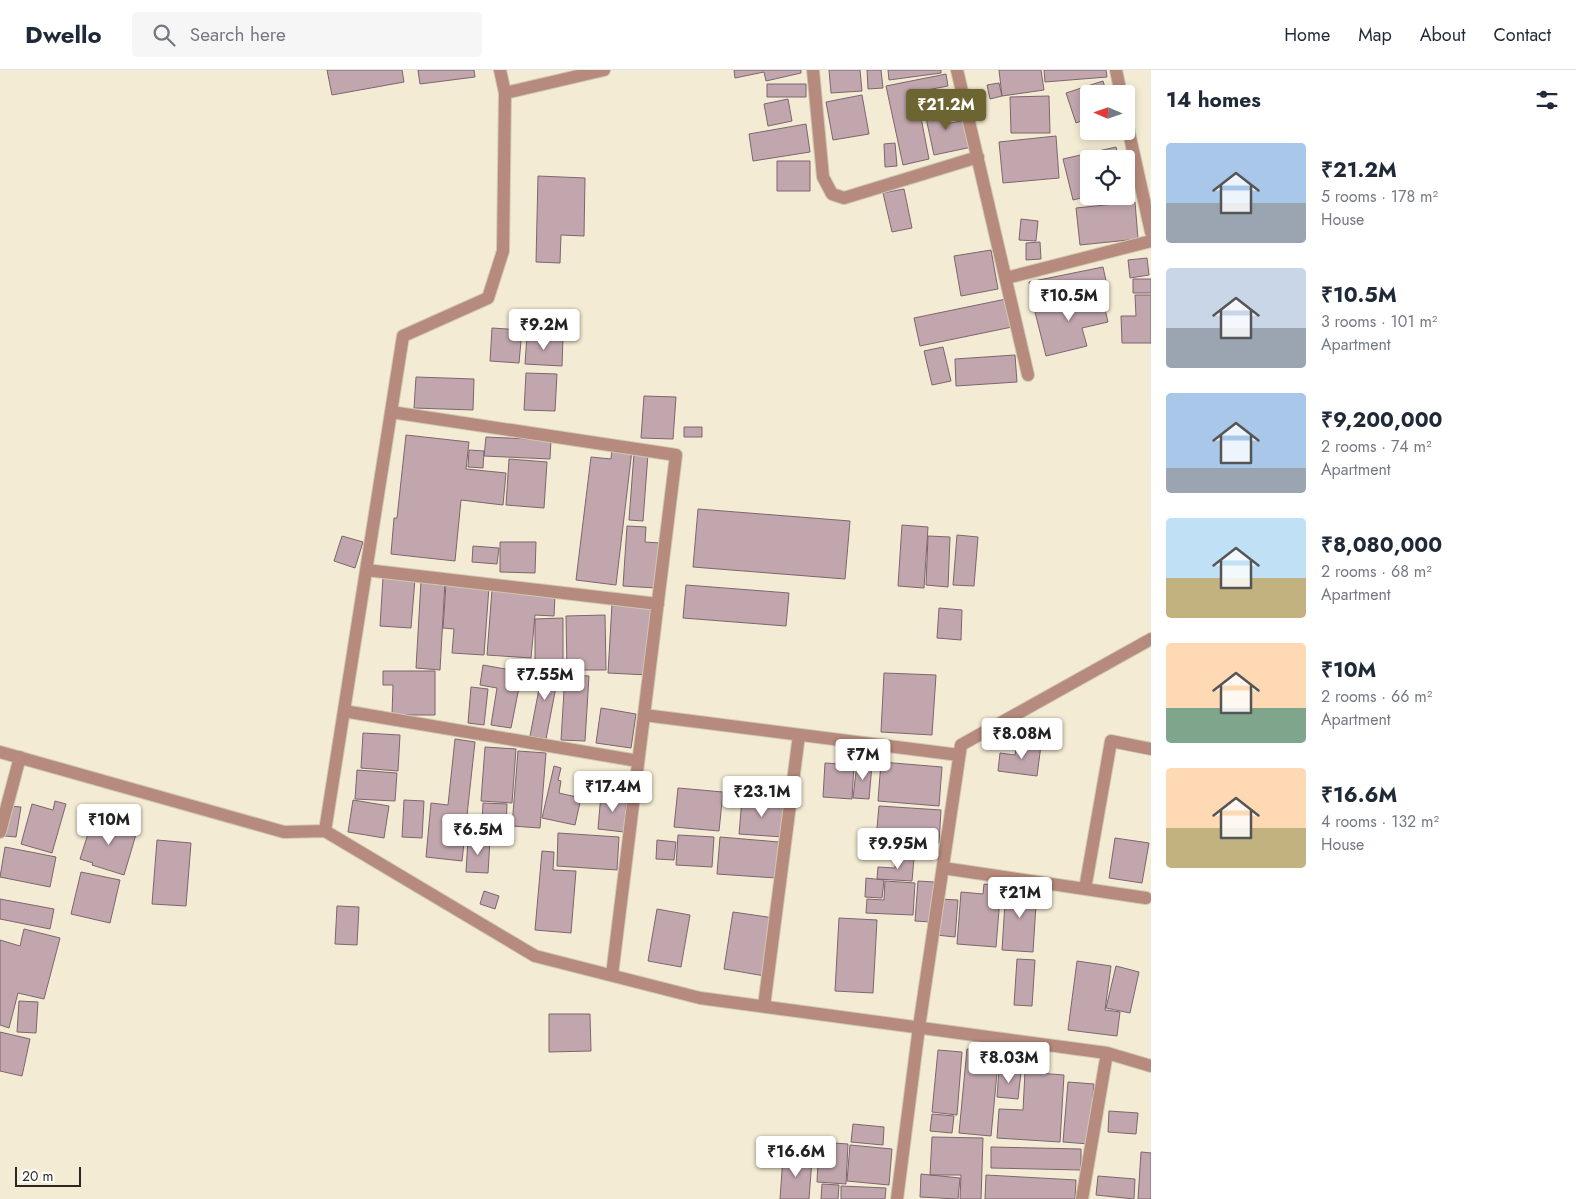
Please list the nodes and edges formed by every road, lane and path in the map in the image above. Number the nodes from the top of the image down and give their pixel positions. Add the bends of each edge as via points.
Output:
1 (500, 70) edge
2 (604, 70) edge
3 (813, 70) edge
4 (958, 70) edge
5 (1116, 70) edge
6 (1119, 85) edge
7 (505, 93) junction
8 (1131, 140) edge
9 (978, 157) junction
10 (1151, 232) edge
11 (1151, 241) edge
12 (1006, 278) junction
13 (1028, 375) dead end
14 (391, 412) junction
15 (366, 570) junction
16 (658, 604) junction
17 (1151, 638) edge
18 (344, 711) junction
19 (644, 715) junction
20 (799, 735) junction
21 (1151, 749) edge
22 (0, 752) edge
23 (959, 755) junction
24 (20, 757) junction
25 (638, 761) junction
26 (0, 832) edge
27 (325, 832) junction
28 (943, 868) junction
29 (1084, 889) junction
30 (1146, 898) dead end
31 (612, 975) junction
32 (764, 1006) junction
33 (919, 1027) junction
34 (1107, 1053) junction
35 (1151, 1066) edge
36 (897, 1199) edge
37 (1082, 1199) edge

1 - 7 street
2 - 7 street
3 - 9 street via 823,177 832,194 844,198
4 - 9 street
5 - 6 street
7 - 14 street via 503,251 488,298 403,336
8 - 10 street
9 - 12 street
11 - 12 street
12 - 13 street
14 - 15 street
14 - 16 street via 676,455
15 - 16 street
15 - 18 street
16 - 19 street
17 - 23 street via 961,745
18 - 25 street
18 - 27 street
19 - 20 street
19 - 25 street
20 - 23 street
20 - 32 street
21 - 29 street via 1111,741
22 - 24 street
23 - 28 street
24 - 26 street
24 - 27 street via 284,832
25 - 31 street
27 - 31 street via 536,956
28 - 29 street
28 - 33 street
29 - 30 street
31 - 32 street via 700,998
32 - 33 street
33 - 34 street
33 - 36 street
34 - 35 street
34 - 37 street

